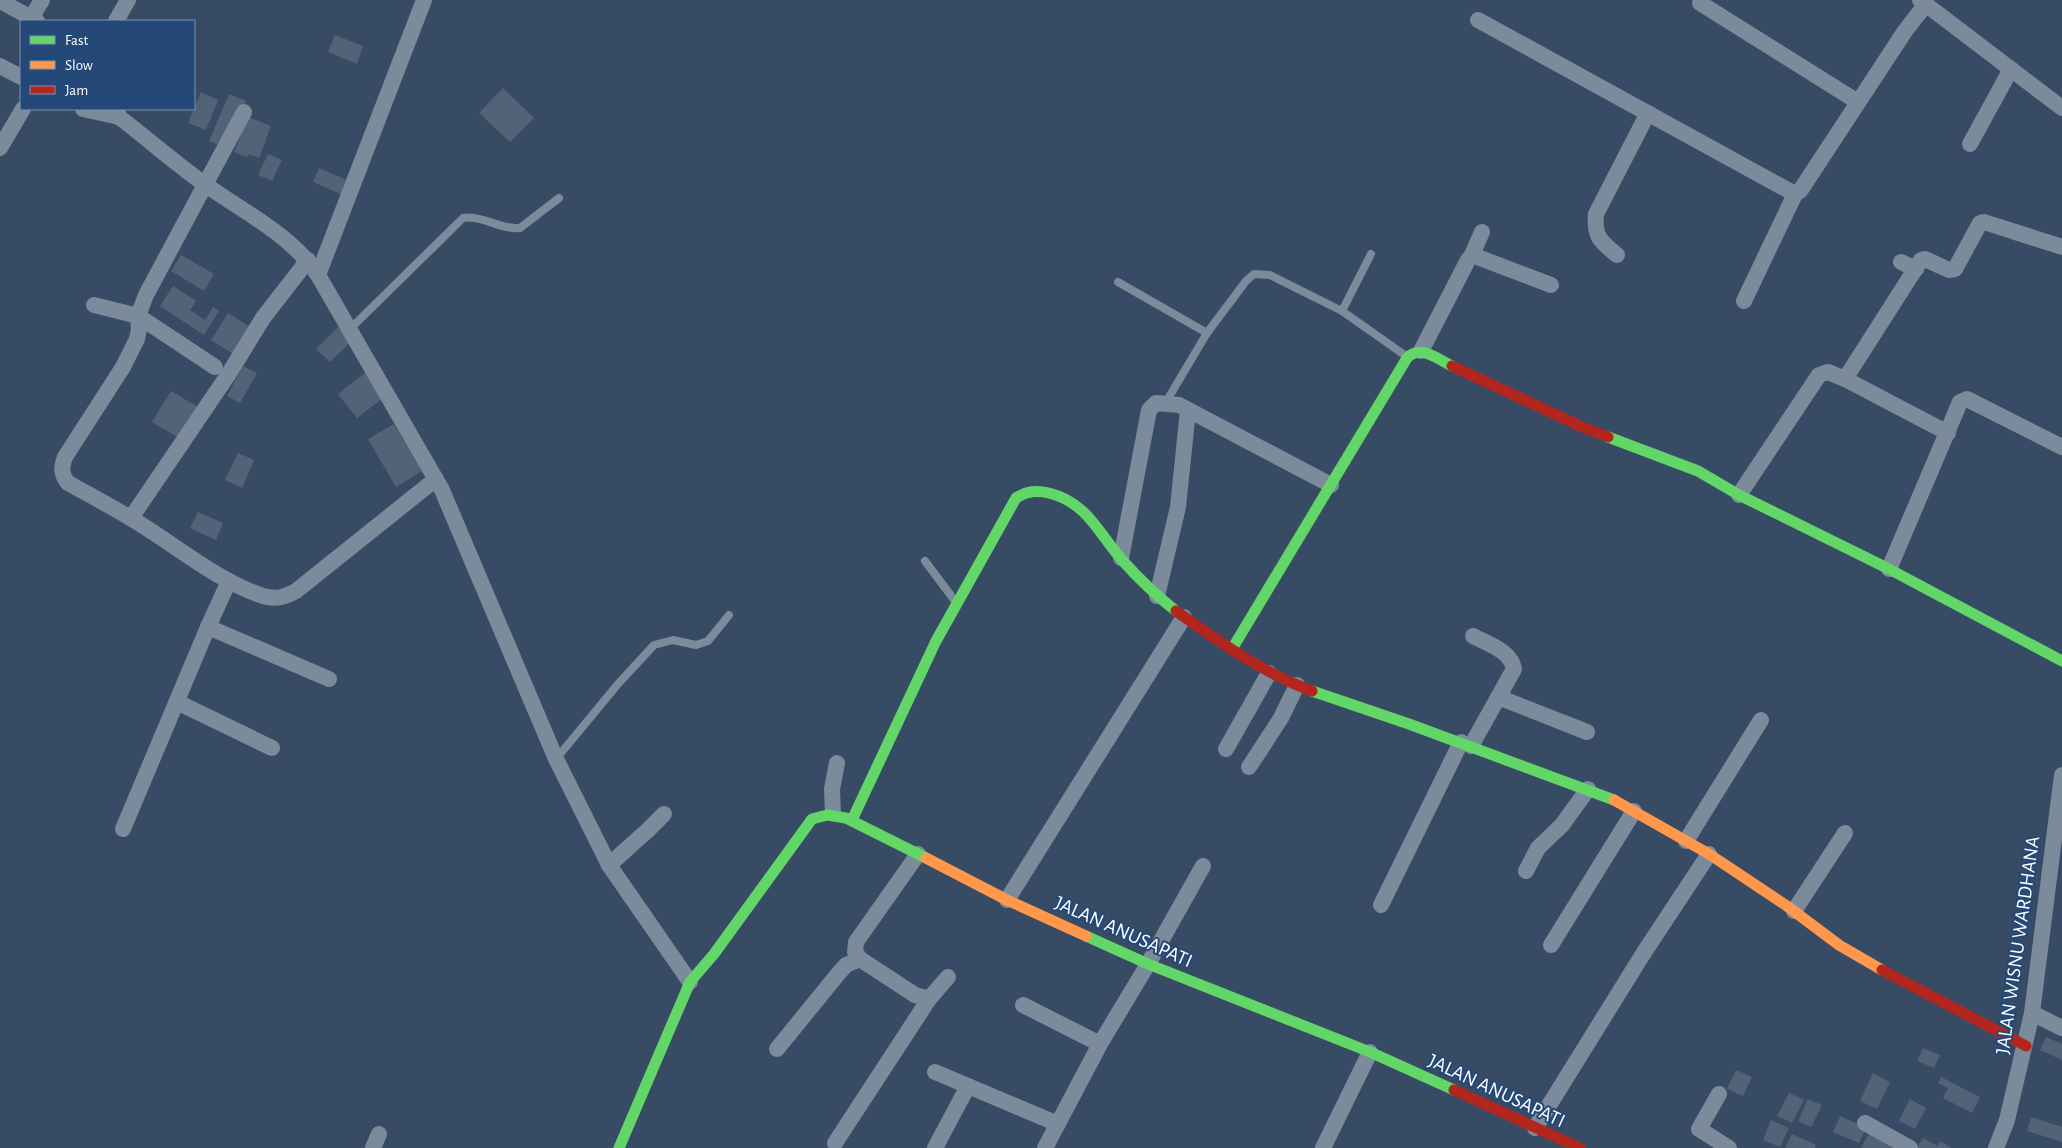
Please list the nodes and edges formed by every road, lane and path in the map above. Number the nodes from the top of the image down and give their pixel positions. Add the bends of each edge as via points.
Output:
1 (42, 0) edge
2 (128, 0) edge
3 (424, 0) edge
4 (0, 1) edge
5 (1923, 2) edge
6 (1700, 3) dead end
7 (34, 20) edge
8 (117, 20) edge
9 (1478, 20) dead end
10 (0, 66) edge
11 (2011, 69) junction
12 (20, 76) edge
13 (1858, 102) junction
14 (2062, 108) edge
15 (23, 110) edge
16 (92, 110) edge
17 (244, 112) dead end
18 (118, 113) edge
19 (1648, 114) junction
20 (1970, 144) dead end
21 (0, 148) edge
22 (205, 185) junction
23 (1795, 194) junction
24 (559, 198) dead end
25 (1482, 232) dead end
26 (2062, 247) edge
27 (1371, 254) dead end
28 (1472, 255) junction
29 (1617, 255) dead end
30 (308, 260) junction
31 (318, 275) junction
32 (1118, 282) dead end
33 (1551, 285) dead end
34 (1744, 301) dead end
35 (94, 305) dead end
36 (1342, 311) junction
37 (138, 316) junction
38 (350, 330) junction
39 (1207, 333) junction
40 (1414, 354) junction
41 (215, 366) dead end
42 (1845, 379) junction
43 (1166, 402) junction
44 (1188, 410) junction
45 (1948, 433) junction
46 (2062, 447) edge
47 (436, 479) junction
48 (1331, 485) junction
49 (1739, 495) junction
50 (131, 518) junction
51 (1121, 558) junction
52 (926, 561) dead end
53 (1889, 569) junction
54 (229, 581) junction
55 (1157, 596) junction
56 (956, 603) junction
57 (729, 615) dead end
58 (1184, 617) junction
59 (208, 627) junction
60 (1473, 636) dead end
61 (1232, 649) junction
62 (2062, 661) edge
63 (1269, 673) junction
64 (329, 679) dead end
65 (1298, 685) junction
66 (1498, 697) junction
67 (177, 702) junction
68 (1761, 720) dead end
69 (1587, 732) dead end
70 (1466, 744) junction
71 (272, 748) dead end
72 (1226, 750) dead end
73 (556, 759) junction
74 (837, 763) dead end
75 (1249, 766) dead end
76 (2062, 775) edge
77 (1588, 790) junction
78 (1634, 811) junction
79 (833, 813) junction
80 (664, 814) dead end
81 (852, 820) junction
82 (122, 829) dead end
83 (1845, 833) dead end
84 (1686, 841) junction
85 (918, 854) junction
86 (1709, 854) junction
87 (609, 865) junction
88 (1203, 866) dead end
89 (1526, 871) dead end
90 (2056, 886) edge
91 (1007, 900) junction
92 (1381, 905) dead end
93 (1794, 911) junction
94 (1551, 945) dead end
95 (860, 959) junction
96 (1148, 964) junction
97 (948, 977) dead end
98 (694, 978) junction
99 (929, 999) junction
100 (1023, 1005) dead end
101 (2032, 1013) junction
102 (2062, 1028) edge
103 (1100, 1044) junction
104 (2026, 1046) junction
105 (777, 1049) dead end
106 (1370, 1052) junction
107 (935, 1072) dead end
108 (968, 1086) junction
109 (1719, 1094) dead end
110 (1058, 1124) junction
111 (1864, 1124) dead end
112 (1535, 1128) junction
113 (1548, 1142) edge
114 (835, 1143) dead end
115 (619, 1148) edge
116 (935, 1148) edge
117 (1046, 1148) edge
118 (1323, 1148) edge
119 (1580, 1148) edge
120 (1728, 1148) edge
121 (1910, 1148) edge
122 (1996, 1148) edge

1 - 7 street
2 - 8 street
3 - 31 street
4 - 7 street
5 - 11 street
5 - 13 street
6 - 13 street
9 - 19 street
10 - 12 street
11 - 14 street
11 - 20 street
13 - 23 street
15 - 21 street
16 - 18 street
17 - 22 street
18 - 22 street
19 - 23 street
19 - 29 street via 1596,214 1595,228 1600,242
22 - 30 street via 271,228
22 - 37 street
23 - 34 street
24 - 38 lane via 520,228 472,216 463,218
25 - 28 street
26 - 42 street via 1984,222 1980,223 1955,269 1949,270 1926,259 1908,265
27 - 36 lane
28 - 33 street
28 - 40 street
30 - 31 street
30 - 50 street via 263,318
31 - 38 street
32 - 39 lane
35 - 37 street
36 - 39 lane via 1270,275 1254,274
36 - 40 lane
37 - 41 street
37 - 50 street via 137,339 62,467 62,476 68,483
38 - 47 street
39 - 43 lane
40 - 48 street via 1402,368
40 - 49 street via 1580,426 1698,471
42 - 45 street
42 - 49 street via 1828,372 1816,378
43 - 44 street
43 - 51 street via 1156,403 1149,410
44 - 48 street
44 - 55 street via 1178,507
45 - 46 street via 1960,402 1967,399
45 - 53 street
47 - 54 street via 286,597 264,596
47 - 73 street
48 - 61 street
49 - 53 street
50 - 54 street
51 - 55 street
51 - 56 street via 1077,504 1051,494 1025,491 1016,498
52 - 56 lane
53 - 62 street
54 - 59 street
55 - 58 street
56 - 81 street
57 - 73 lane via 708,641 696,645 673,640 654,645
58 - 61 street
58 - 91 street
59 - 64 street
59 - 67 street
60 - 66 street via 1507,655 1513,664 1514,669
61 - 63 street
63 - 65 street
63 - 72 street
65 - 70 street
65 - 75 street via 1281,718
66 - 69 street
66 - 70 street
67 - 71 street
67 - 82 street
68 - 84 street
70 - 77 street
70 - 92 street
73 - 87 street
74 - 79 street via 832,790
76 - 90 street, JALAN WISNU WARDHANA
77 - 78 street
77 - 89 street via 1562,825 1538,848
78 - 84 street
78 - 94 street
79 - 81 street, JALAN ANUSAPATI
79 - 98 street via 812,819
80 - 87 street
81 - 85 street, JALAN ANUSAPATI
83 - 93 street
84 - 86 street
85 - 91 street, JALAN ANUSAPATI
85 - 95 street via 856,942 855,952
86 - 93 street
86 - 112 street
87 - 98 street
88 - 96 street
90 - 101 street, JALAN WISNU WARDHANA
91 - 96 street, JALAN ANUSAPATI
93 - 104 street via 1839,946
95 - 99 street via 915,995
95 - 105 street via 842,970
96 - 103 street
96 - 106 street, JALAN ANUSAPATI
97 - 99 street
98 - 115 street
99 - 114 street
100 - 103 street
101 - 102 street
101 - 104 street, JALAN WISNU WARDHANA
103 - 110 street
104 - 122 street, JALAN WISNU WARDHANA via 2007,1120
106 - 112 street, JALAN ANUSAPATI
106 - 118 street
107 - 108 street
108 - 110 street
108 - 116 street
109 - 120 street via 1699,1129
110 - 117 street
111 - 121 street
112 - 113 street, JALAN ANUSAPATI
113 - 119 street, JALAN ANUSAPATI

